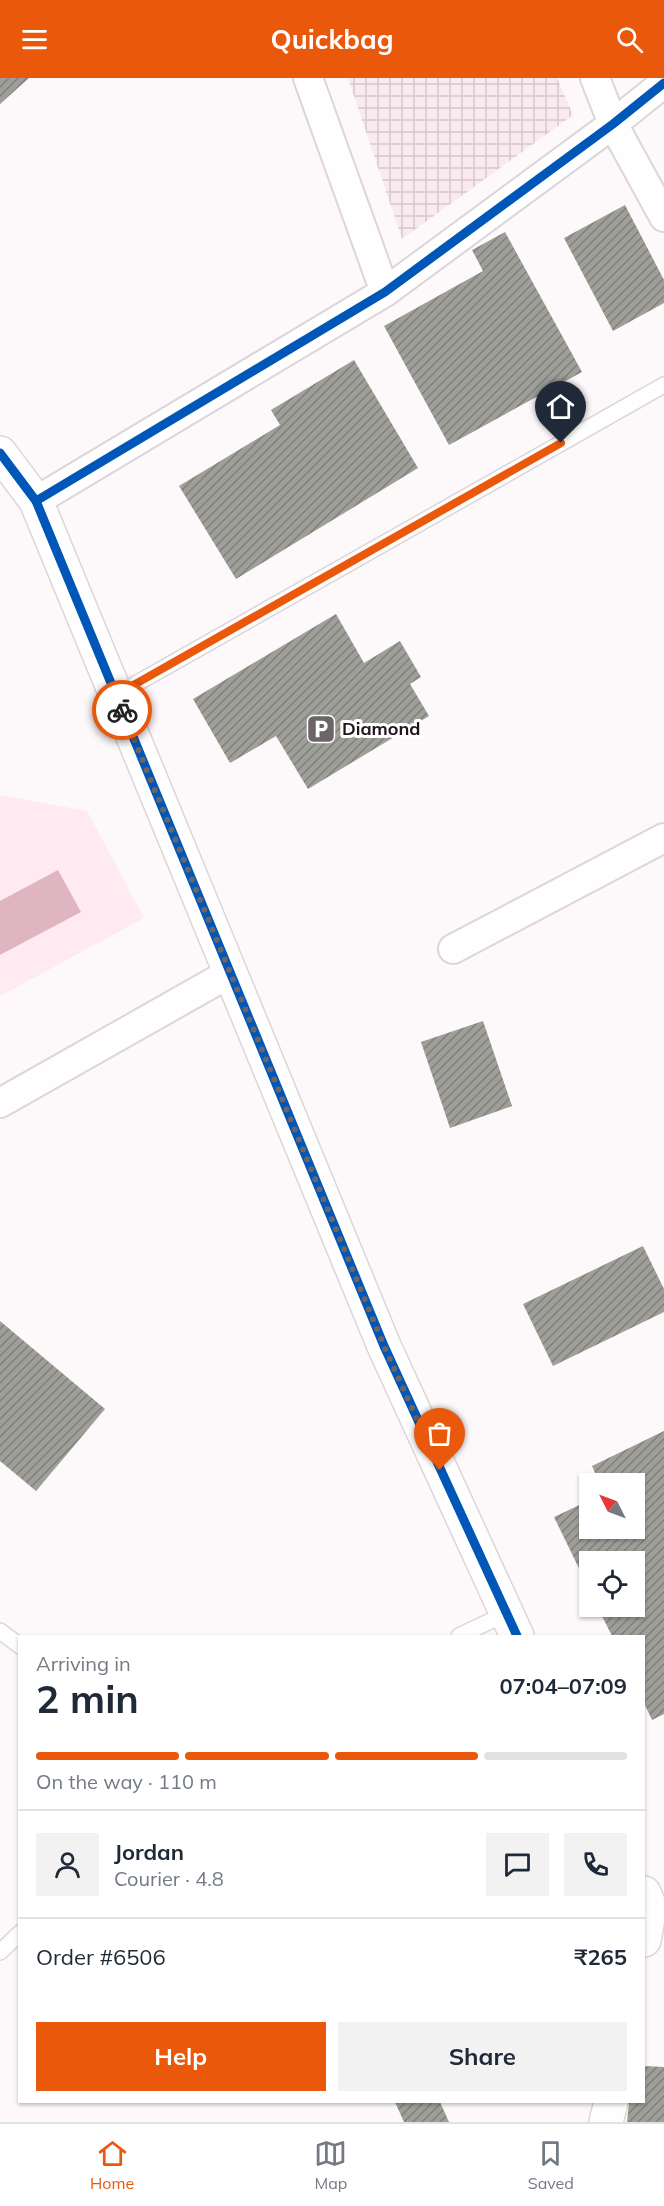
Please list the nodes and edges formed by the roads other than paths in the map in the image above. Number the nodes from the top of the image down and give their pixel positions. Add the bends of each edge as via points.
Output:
1 (308, 78) edge
2 (595, 78) edge
3 (664, 83) edge
4 (614, 124) junction
5 (664, 217) edge
6 (385, 292) junction
7 (664, 386) edge
8 (0, 453) edge
9 (36, 501) junction
10 (116, 695) junction
11 (664, 838) edge
12 (453, 949) dead end
13 (230, 973) junction
14 (0, 1103) edge
15 (511, 1625) edge
16 (0, 1631) edge
17 (464, 1635) edge
18 (18, 1644) edge
19 (653, 1903) edge
20 (18, 1935) edge
21 (645, 1936) edge
22 (0, 1952) edge
23 (611, 2103) edge
24 (606, 2122) edge

1 - 6 street
2 - 4 street
3 - 4 street
4 - 5 street
4 - 6 street
6 - 9 street
7 - 10 lane
8 - 9 street
9 - 10 street
10 - 13 street
11 - 12 street
13 - 14 street
13 - 15 street via 384,1346
15 - 17 lane
16 - 18 lane
19 - 21 street
20 - 22 lane
23 - 24 street

